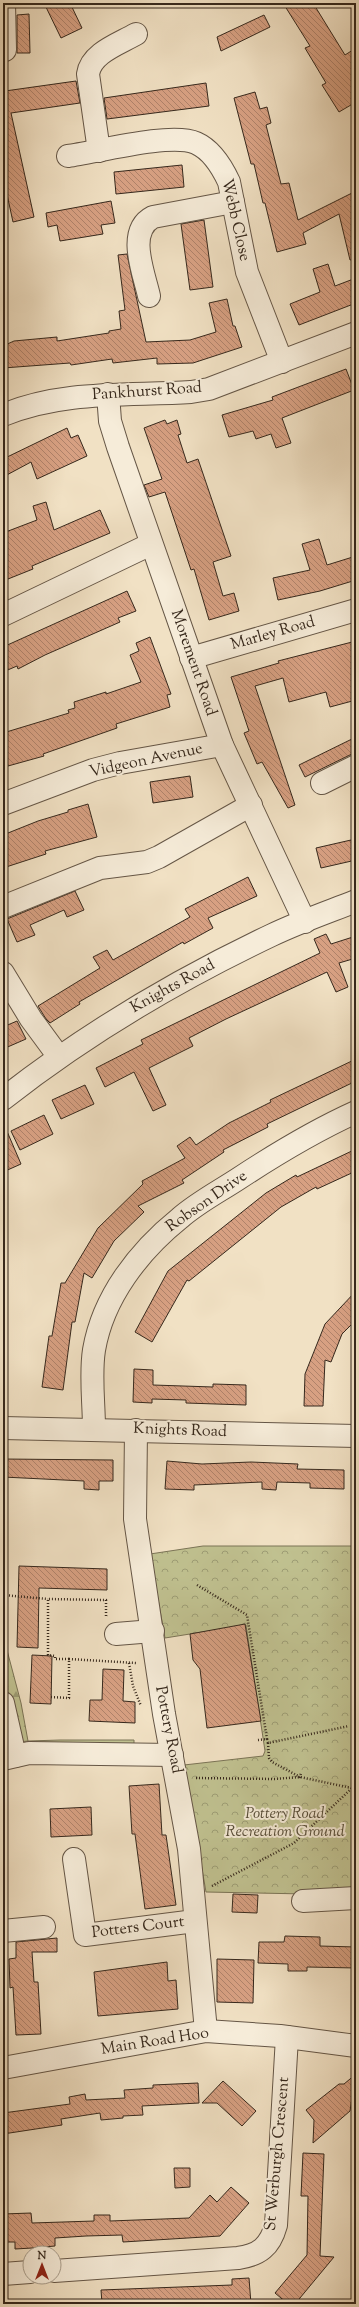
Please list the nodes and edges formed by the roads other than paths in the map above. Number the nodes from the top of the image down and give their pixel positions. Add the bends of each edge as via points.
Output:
1 (4, 3) edge
2 (136, 34) dead end
3 (5, 50) dead end
4 (99, 151) junction
5 (68, 156) dead end
6 (233, 202) junction
7 (149, 296) dead end
8 (356, 333) edge
9 (282, 362) junction
10 (108, 394) junction
11 (3, 415) edge
12 (151, 544) junction
13 (356, 610) edge
14 (3, 615) edge
15 (191, 658) junction
16 (222, 745) junction
17 (356, 766) edge
18 (322, 783) dead end
19 (3, 804) edge
20 (251, 805) junction
21 (356, 901) edge
22 (3, 907) edge
23 (305, 922) junction
24 (3, 973) edge
25 (59, 1057) junction
26 (3, 1099) edge
27 (356, 1112) edge
28 (3, 1428) edge
29 (94, 1429) junction
30 (136, 1430) junction
31 (356, 1436) edge
32 (116, 1625) road end
33 (153, 1631) junction
34 (3, 1703) edge
35 (172, 1755) junction
36 (9, 1758) edge
37 (74, 1859) dead end
38 (356, 1898) edge
39 (303, 1901) dead end
40 (195, 1921) junction
41 (44, 1927) dead end
42 (3, 1931) edge
43 (206, 2031) junction
44 (287, 2037) junction
45 (356, 2046) edge
46 (3, 2068) edge
47 (62, 2270) edge
48 (22, 2273) edge
49 (3, 2274) edge

1 - 3 street
2 - 4 street via 100,55 89,66
4 - 5 street, Webb Close
4 - 6 street, Webb Close via 177,138 198,143 223,169
6 - 7 street via 147,220 139,234 139,244
6 - 9 street, Webb Close via 247,272
8 - 9 street, Pankhurst Road
9 - 10 street, Pankhurst Road via 210,389 170,393
10 - 11 street, Pankhurst Road via 46,401
10 - 12 street, Morement Road via 110,421
12 - 14 street
12 - 15 street, Morement Road
13 - 15 street, Marley Road
15 - 16 street, Morement Road
16 - 19 street, Vidgeon Avenue via 93,770
16 - 20 street, Morement Road
17 - 18 street
20 - 22 street via 147,862 100,868
20 - 23 street, Morement Road
21 - 23 street, Knights Road
23 - 25 street, Knights Road via 273,934 176,984
24 - 25 street via 31,1019
25 - 26 street, Knights Road
27 - 29 street, Robson Drive via 290,1146 210,1197 181,1217 144,1251 114,1296 100,1328 93,1364
28 - 29 street, Knights Road
29 - 30 street, Knights Road
30 - 31 street, Knights Road
30 - 33 street, Pottery Road via 135,1519
32 - 33 street
33 - 35 street, Pottery Road via 156,1664
34 - 36 street
35 - 36 street via 29,1753
35 - 40 street, Pottery Road via 189,1849
37 - 40 street, Potters Court via 85,1935
38 - 39 street
40 - 43 street, Pottery Road
41 - 42 street
43 - 44 street, Main Road Hoo
43 - 46 street, Main Road Hoo
44 - 45 street, Main Road Hoo
44 - 47 street, St Werburgh Crescent via 276,2225 269,2244 256,2254 238,2258
48 - 49 street

